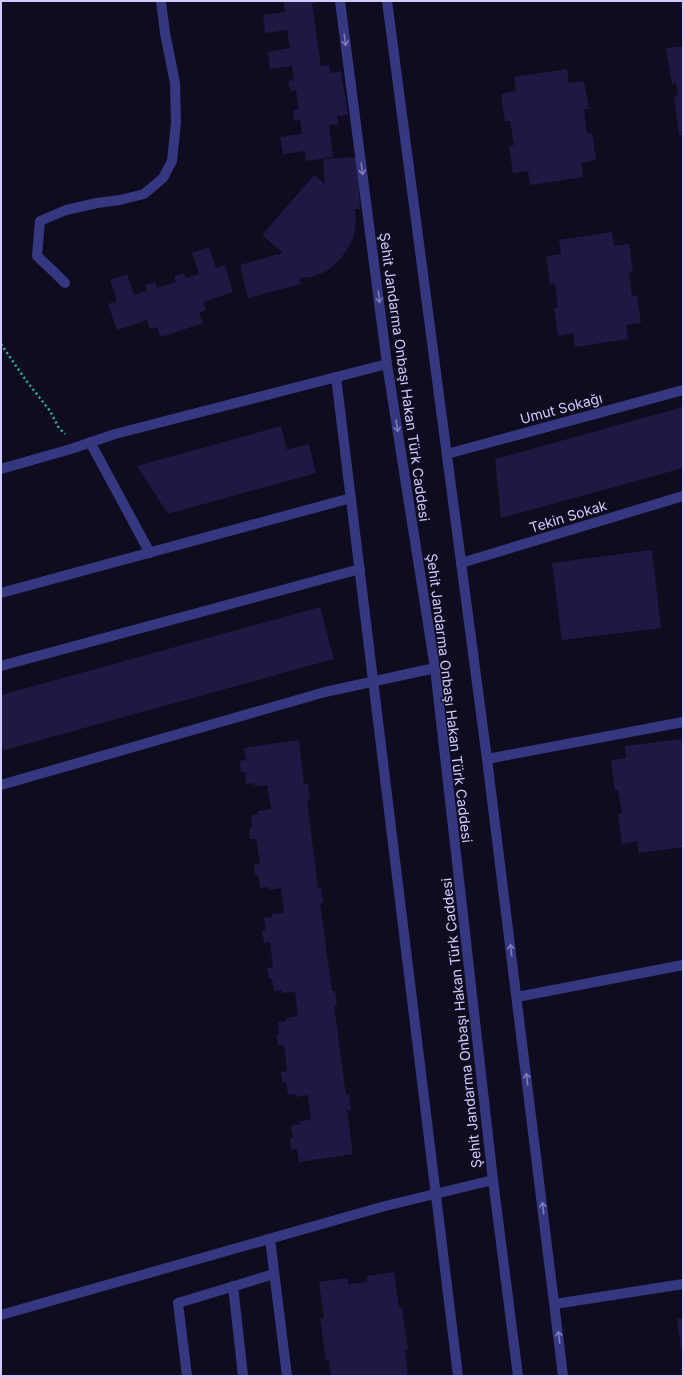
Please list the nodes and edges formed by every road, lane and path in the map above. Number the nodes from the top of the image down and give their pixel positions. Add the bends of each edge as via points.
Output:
1 (161, 1) edge
2 (340, 1) edge
3 (387, 1) edge
4 (65, 283) dead end
5 (1, 344) edge
6 (388, 364) junction
7 (336, 377) junction
8 (683, 390) edge
9 (90, 442) junction
10 (71, 449) junction
11 (447, 454) junction
12 (1, 469) edge
13 (683, 496) edge
14 (351, 498) junction
15 (150, 553) junction
16 (461, 564) junction
17 (360, 569) junction
18 (1, 593) edge
19 (1, 666) edge
20 (435, 668) junction
21 (373, 682) junction
22 (683, 722) edge
23 (487, 759) junction
24 (1, 785) edge
25 (683, 965) edge
26 (517, 997) junction
27 (493, 1180) junction
28 (435, 1194) junction
29 (270, 1239) junction
30 (274, 1274) junction
31 (683, 1284) edge
32 (233, 1286) junction
33 (555, 1304) junction
34 (1, 1315) edge
35 (187, 1376) edge
36 (243, 1376) edge
37 (287, 1376) edge
38 (458, 1376) edge
39 (518, 1376) edge
40 (563, 1376) edge

1 - 4 street via 175,82 176,123 172,161 163,178 144,194 66,210 40,221 37,256
2 -> 6 street, Şehit Jandarma Onbaşı Hakan Türk Caddesi
3 - 11 street, Şehit Jandarma Onbaşı Hakan Türk Caddesi
5 - 10 path via 50,411 59,428 66,434
6 - 7 street
6 -> 20 street, Şehit Jandarma Onbaşı Hakan Türk Caddesi
7 - 9 street
7 - 14 street
8 - 11 street, Umut Sokağı
9 - 10 street
9 - 15 street
10 - 12 street
11 - 16 street, Şehit Jandarma Onbaşı Hakan Türk Caddesi
13 - 16 street, Tekin Sokak
14 - 15 street
14 - 17 street
15 - 18 street
16 - 23 street, Şehit Jandarma Onbaşı Hakan Türk Caddesi
17 - 19 street
17 - 21 street
20 - 21 street
20 - 27 street, Şehit Jandarma Onbaşı Hakan Türk Caddesi
21 - 24 street via 326,692
21 - 28 street
22 - 23 street
26 -> 23 street, Şehit Jandarma Onbaşı Hakan Türk Caddesi
25 - 26 street
33 -> 26 street, Şehit Jandarma Onbaşı Hakan Türk Caddesi
27 - 28 street
27 - 39 street, Şehit Jandarma Onbaşı Hakan Türk Caddesi
28 - 29 street
28 - 38 street
29 - 30 street
29 - 34 street
30 - 32 street
30 - 37 street
31 - 33 street
32 - 35 street via 178,1303
32 - 36 street
40 -> 33 street, Şehit Jandarma Onbaşı Hakan Türk Caddesi

